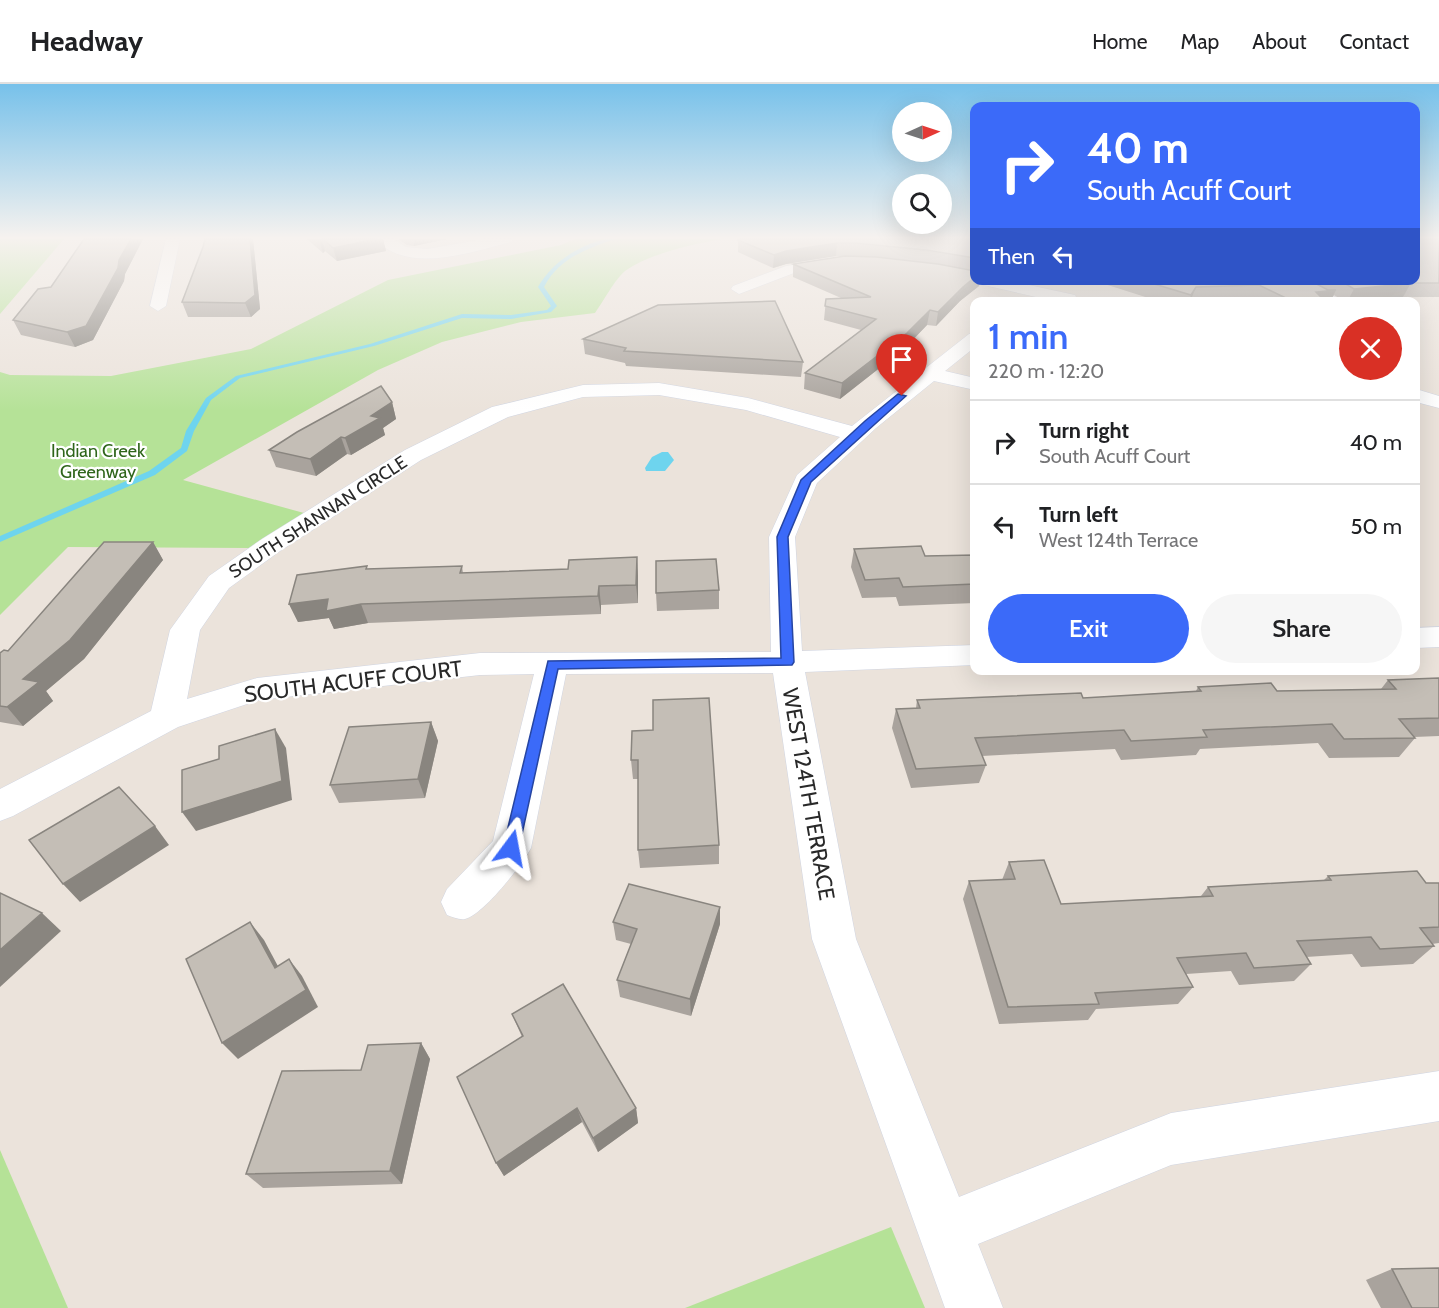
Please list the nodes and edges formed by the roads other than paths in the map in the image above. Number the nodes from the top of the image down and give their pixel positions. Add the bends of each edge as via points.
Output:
1 (160, 296) edge
2 (158, 306) dead end
3 (970, 342) edge
4 (930, 374) junction
5 (970, 383) edge
6 (1420, 396) edge
7 (1436, 402) dead end
8 (855, 434) junction
9 (1439, 637) edge
10 (1420, 638) edge
11 (970, 655) edge
12 (787, 662) junction
13 (552, 664) junction
14 (166, 718) junction
15 (0, 806) edge
16 (462, 902) dead end
17 (1439, 1096) edge
18 (945, 1230) junction
19 (974, 1308) edge

1 - 2 street
3 - 4 street, WEST 124TH TERRACE
4 - 5 street
4 - 8 street, WEST 124TH TERRACE
6 - 7 street
8 - 12 street, WEST 124TH TERRACE via 806,480 782,537
8 - 14 street, SOUTH SHANNAN CIRCLE via 748,404 659,388 548,390 412,455 219,582 185,630
9 - 10 street
11 - 12 street, SOUTH ACUFF COURT
12 - 13 street, SOUTH ACUFF COURT
12 - 18 street, WEST 124TH TERRACE via 834,939
13 - 14 street, SOUTH ACUFF COURT via 480,664 257,689
13 - 16 street via 511,848
14 - 15 street, SOUTH ACUFF COURT
17 - 18 street via 1171,1139
18 - 19 street, WEST 124TH TERRACE

